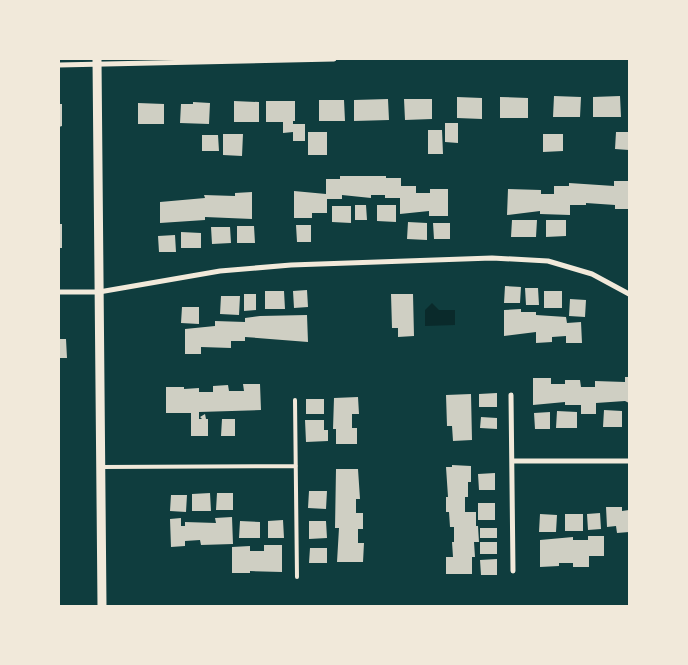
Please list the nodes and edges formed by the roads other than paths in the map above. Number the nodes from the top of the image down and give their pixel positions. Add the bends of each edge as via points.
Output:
1 (334, 59) edge
2 (97, 62) edge
3 (59, 64) edge
4 (59, 292) edge
5 (99, 292) junction
6 (629, 294) edge
7 (511, 395) dead end
8 (295, 400) dead end
9 (512, 461) junction
10 (629, 462) edge
11 (296, 466) junction
12 (101, 467) junction
13 (513, 571) dead end
14 (296, 577) dead end
15 (102, 606) edge

1 - 2 street
2 - 3 street
2 - 5 street
4 - 5 street
5 - 6 street via 220,271 291,264 492,258 548,261 592,274
5 - 12 street
7 - 9 street
8 - 11 lane
9 - 10 street
9 - 13 street
11 - 12 lane
11 - 14 lane
12 - 15 street

